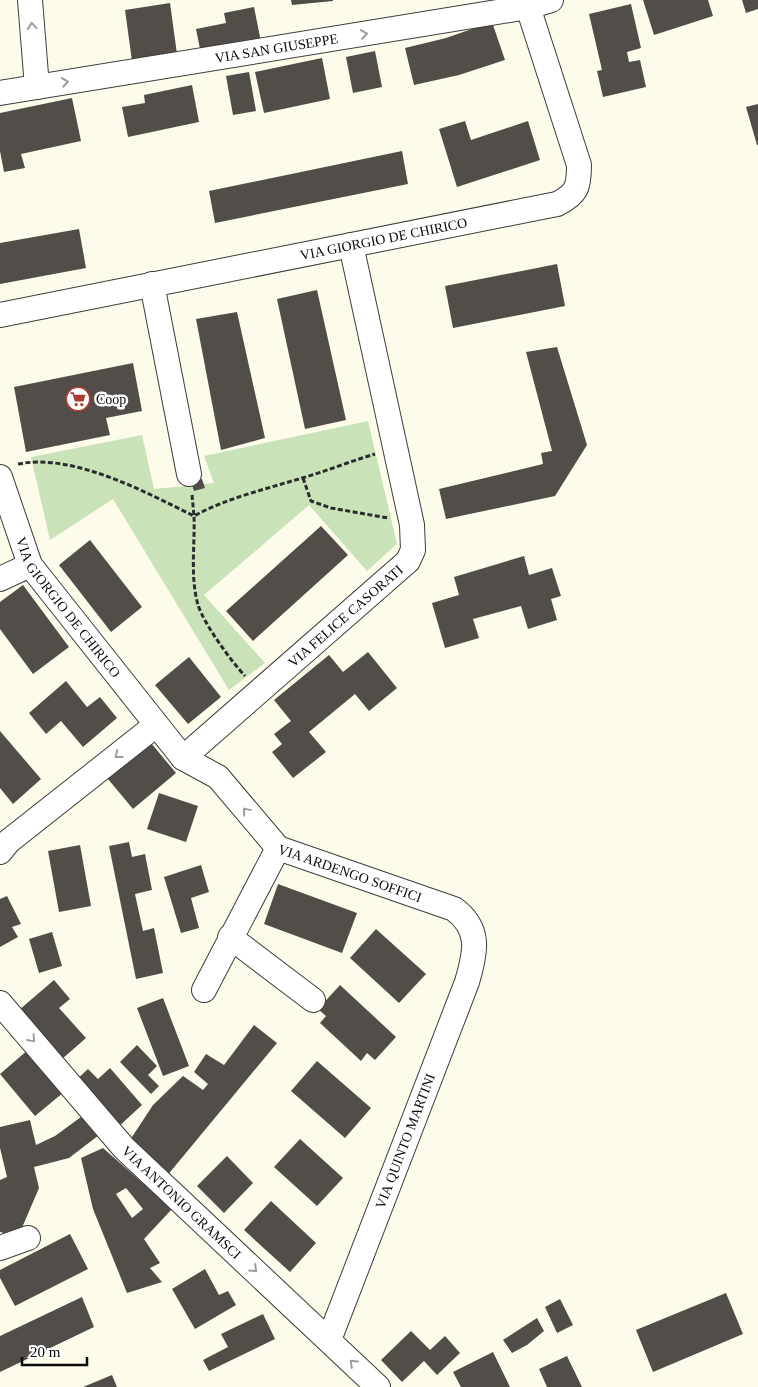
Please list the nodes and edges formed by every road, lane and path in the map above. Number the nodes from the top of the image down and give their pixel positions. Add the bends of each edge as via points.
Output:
1 (30, 0) edge
2 (551, 0) edge
3 (528, 7) junction
4 (37, 87) junction
5 (0, 93) edge
6 (351, 245) junction
7 (152, 284) junction
8 (0, 315) edge
9 (395, 447) junction
10 (7, 471) edge
11 (189, 474) dead end
12 (303, 478) junction
13 (194, 516) junction
14 (411, 522) junction
15 (30, 565) junction
16 (0, 579) edge
17 (259, 692) junction
18 (156, 725) junction
19 (183, 758) junction
20 (3, 841) edge
21 (278, 848) junction
22 (230, 937) junction
23 (475, 941) joint
24 (204, 990) dead end
25 (313, 1000) dead end
26 (0, 1003) edge
27 (28, 1238) dead end
28 (0, 1248) edge
29 (328, 1340) junction
30 (378, 1387) edge

4 -> 1 street
2 - 3 street, VIA SAN GIUSEPPE
4 -> 3 street, VIA SAN GIUSEPPE
3 - 6 street, VIA GIORGIO DE CHIRICO via 579,165 579,182 571,196 557,204
4 - 5 street, VIA SAN GIUSEPPE
6 - 7 street, VIA GIORGIO DE CHIRICO
6 - 9 street, VIA FELICE CASORATI
7 - 8 street, VIA GIORGIO DE CHIRICO
7 - 11 street
9 - 12 path
9 - 14 street, VIA FELICE CASORATI
10 - 13 path via 48,462 92,470
10 - 15 street, VIA GIORGIO DE CHIRICO
12 - 13 path via 270,486
12 - 14 path via 311,500 318,503
13 - 17 path via 198,606 232,662
14 - 17 street, VIA FELICE CASORATI via 413,550 408,560
15 - 16 street
15 - 18 street, VIA GIORGIO DE CHIRICO
17 - 19 street, VIA FELICE CASORATI
18 - 19 street
18 -> 20 street
21 -> 19 street, VIA ARDENGO SOFFICI via 218,778
21 - 22 street
21 - 23 street, VIA ARDENGO SOFFICI via 454,909 469,923
22 - 24 street
22 - 25 street
23 - 29 street, VIA QUINTO MARTINI via 467,982
26 -> 29 street, VIA ANTONIO GRAMSCI via 124,1148
27 - 28 street
30 -> 29 street, VIA ANTONIO GRAMSCI

